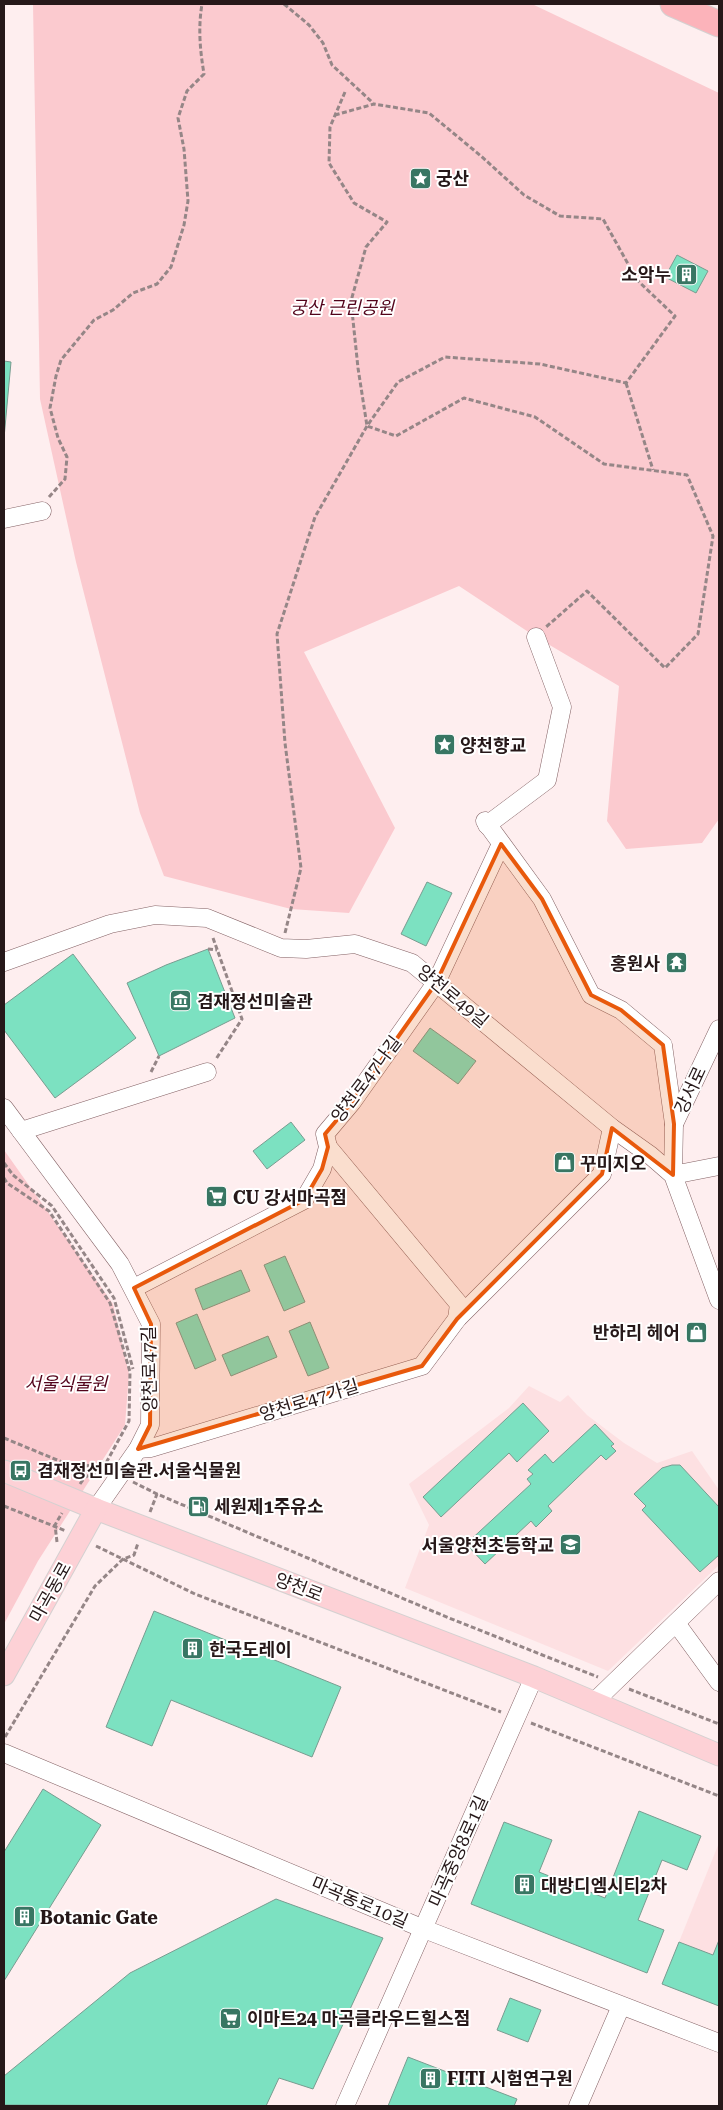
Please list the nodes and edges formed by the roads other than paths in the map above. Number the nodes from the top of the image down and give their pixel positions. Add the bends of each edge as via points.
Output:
1 (673, 4) edge
2 (719, 24) edge
3 (42, 511) road end
4 (4, 519) edge
5 (536, 637) road end
6 (501, 844) junction
7 (4, 962) edge
8 (436, 983) junction
9 (719, 1029) edge
10 (207, 1072) road end
11 (4, 1108) edge
12 (674, 1124) junction
13 (612, 1128) junction
14 (22, 1131) junction
15 (328, 1147) junction
16 (719, 1166) edge
17 (673, 1175) junction
18 (134, 1288) junction
19 (719, 1300) edge
20 (457, 1319) junction
21 (132, 1445) junction
22 (4, 1471) edge
23 (96, 1509) junction
24 (719, 1581) edge
25 (676, 1623) junction
26 (4, 1675) edge
27 (534, 1677) junction
28 (719, 1682) edge
29 (594, 1702) junction
30 (4, 1753) edge
31 (719, 1755) edge
32 (424, 1929) junction
33 (621, 2006) junction
34 (719, 2043) edge
35 (345, 2106) edge
36 (578, 2106) edge

1 - 2 highway
3 - 4 street
5 - 6 street via 562,707 547,780 486,823
6 - 8 street, 양천로47나길
6 - 12 street via 542,898 591,995 622,1010 663,1044
7 - 8 street, 양천로49길 via 110,924 155,915 206,918 281,948 355,944 412,963
8 - 13 street, 양천로49길
8 - 15 street, 양천로47나길 via 352,1102 325,1134
9 - 12 street, 강서로
10 - 14 street
11 - 14 street, 양천로47길
12 - 17 street
13 - 17 street, 양천로49길
13 - 20 street, 양천로47가길 via 602,1174
14 - 18 street, 양천로47길 via 120,1264
15 - 18 street, 양천로47나길 via 322,1170 304,1200
15 - 20 street via 459,1304
16 - 17 street
17 - 19 street, 양천로49길
18 - 21 street, 양천로47길 via 151,1324 150,1425
20 - 21 street, 양천로47가길 via 422,1366 151,1448
21 - 23 street, 양천로47길 via 113,1470
22 - 23 main road, 양천로
23 - 26 main road, 마곡동로
23 - 27 main road, 양천로
24 - 25 street
25 - 28 street
25 - 29 street
27 - 29 main road, 양천로
27 - 32 street, 마곡중앙8로1길
29 - 31 main road, 양천로
30 - 32 street, 마곡동로10길
32 - 33 street, 마곡동로10길
32 - 35 street, 마곡중앙8로1길
33 - 34 street, 마곡동로10길
33 - 36 street

